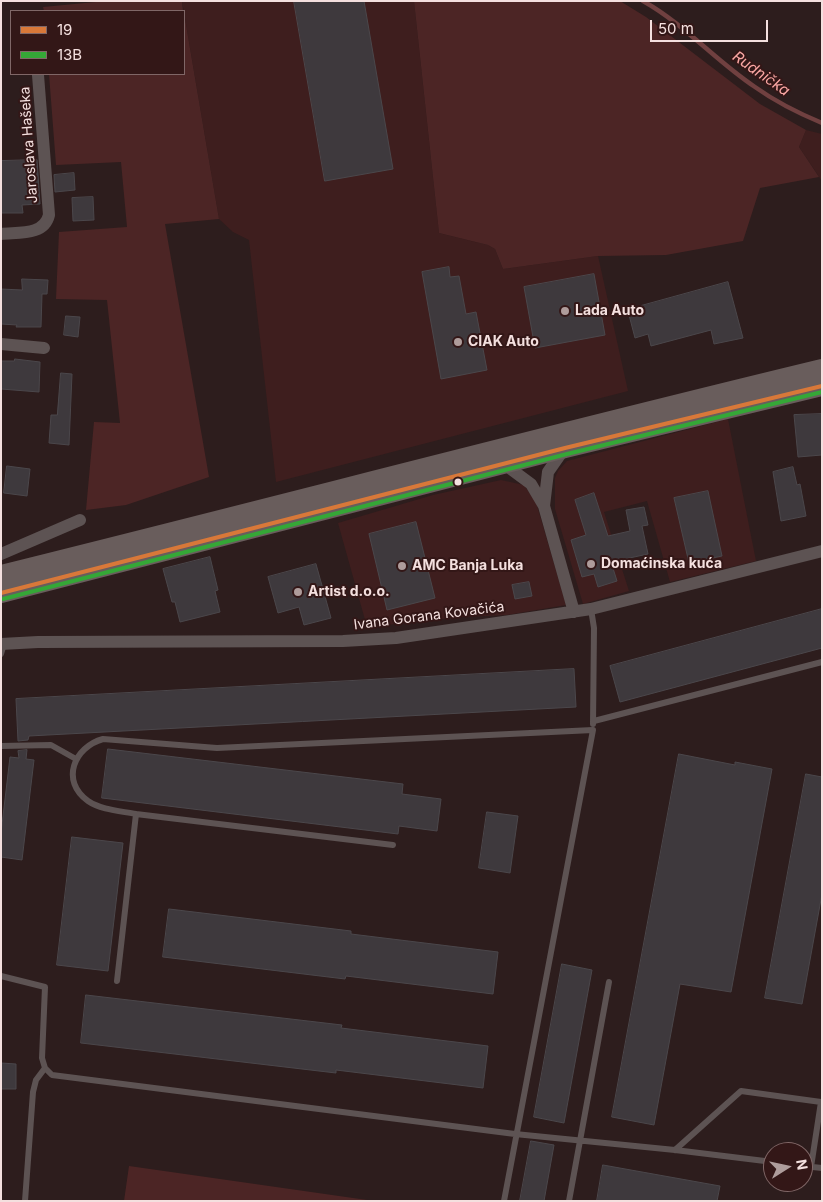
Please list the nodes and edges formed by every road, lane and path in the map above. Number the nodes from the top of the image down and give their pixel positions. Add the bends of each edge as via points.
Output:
1 (38, 75) dead end
2 (1, 234) edge
3 (1, 344) edge
4 (44, 348) dead end
5 (822, 369) edge
6 (822, 386) edge
7 (565, 448) junction
8 (504, 464) junction
9 (544, 506) junction
10 (80, 520) dead end
11 (822, 551) edge
12 (1, 554) edge
13 (1, 575) edge
14 (1, 593) edge
15 (591, 609) junction
16 (574, 612) junction
17 (2, 647) edge
18 (822, 662) edge
19 (594, 722) junction
20 (594, 730) junction
21 (1, 746) edge
22 (76, 759) junction
23 (136, 814) junction
24 (393, 845) dead end
25 (1, 976) edge
26 (117, 980) dead end
27 (609, 982) dead end
28 (46, 1068) junction
29 (515, 1134) junction
30 (580, 1141) junction
31 (675, 1150) junction
32 (813, 1153) edge
33 (763, 1161) edge
34 (25, 1201) edge
35 (504, 1201) edge
36 (569, 1201) edge

1 - 2 street, Jaroslava Hašeka via 48,219 40,230
3 - 4 street
5 - 13 main road
6 - 7 main road
7 - 8 main road
7 - 9 street via 548,472
8 - 9 street via 531,484
8 - 14 main road
9 - 16 street
10 - 12 street
11 - 15 street, Ivana Gorana Kovačića
15 - 16 street, Ivana Gorana Kovačića
15 - 19 lane
16 - 17 street, Ivana Gorana Kovačića via 396,638 38,642
18 - 19 lane
19 - 20 lane
20 - 22 lane via 217,748 103,739 86,746
20 - 29 lane
21 - 22 lane via 51,745
22 - 23 lane via 73,768 75,785 86,800
23 - 24 lane
23 - 26 lane
25 - 28 lane via 45,988 42,1058
27 - 30 lane
28 - 29 lane via 52,1075
28 - 34 lane via 36,1080 32,1092
29 - 30 lane
29 - 35 lane
30 - 31 lane
30 - 36 lane
31 - 32 lane via 741,1091 820,1102
31 - 33 lane

